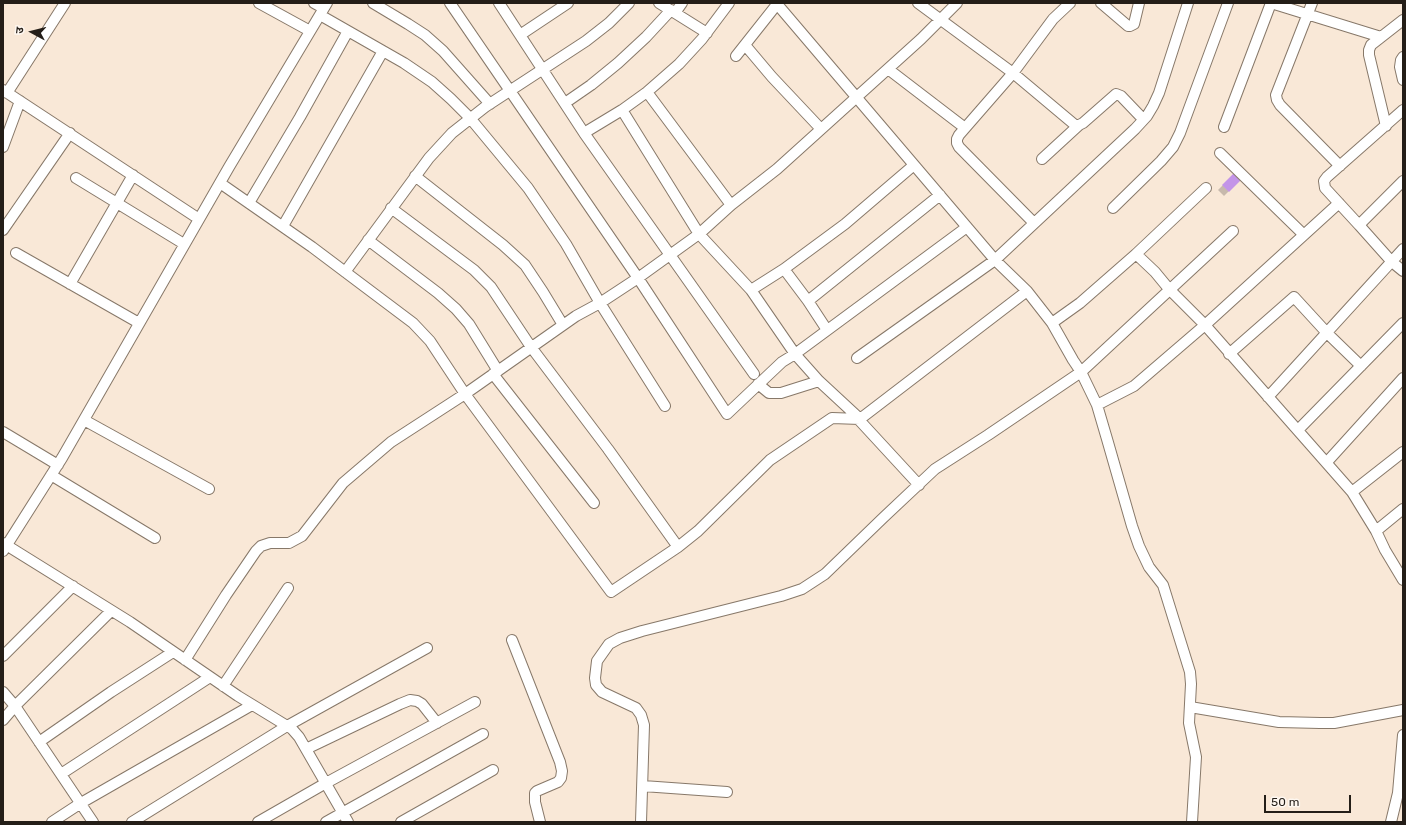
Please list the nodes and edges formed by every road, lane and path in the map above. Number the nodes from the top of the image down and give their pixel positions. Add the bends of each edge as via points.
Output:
1 (65, 3) edge
2 (260, 3) edge
3 (314, 3) edge
4 (373, 3) edge
5 (450, 3) edge
6 (499, 3) edge
7 (568, 3) edge
8 (629, 3) edge
9 (659, 3) edge
10 (682, 3) edge
11 (729, 3) edge
12 (918, 3) edge
13 (958, 3) edge
14 (1070, 3) edge
15 (1101, 3) edge
16 (1139, 3) edge
17 (1188, 3) edge
18 (1228, 3) edge
19 (1271, 3) edge
20 (1312, 3) edge
21 (778, 4) edge
22 (323, 9) edge
23 (673, 12) junction
24 (1307, 14) junction
25 (941, 19) junction
26 (1403, 20) edge
27 (310, 31) junction
28 (348, 31) junction
29 (707, 34) junction
30 (520, 35) junction
31 (1381, 37) junction
32 (745, 45) junction
33 (382, 51) junction
34 (736, 56) dead end
35 (1403, 57) edge
36 (543, 69) junction
37 (888, 69) junction
38 (1013, 73) junction
39 (1403, 80) edge
40 (510, 90) junction
41 (5, 91) edge
42 (647, 92) junction
43 (856, 98) junction
44 (20, 101) junction
45 (565, 103) junction
46 (490, 104) junction
47 (622, 110) junction
48 (1403, 110) edge
49 (470, 118) junction
50 (1144, 119) junction
51 (1079, 125) junction
52 (1386, 126) junction
53 (1224, 127) dead end
54 (965, 128) junction
55 (821, 129) junction
56 (70, 133) junction
57 (584, 133) junction
58 (3, 147) edge
59 (1220, 153) dead end
60 (1042, 159) dead end
61 (914, 165) junction
62 (1340, 166) junction
63 (133, 175) junction
64 (415, 176) junction
65 (76, 178) dead end
66 (1403, 181) edge
67 (220, 183) junction
68 (1206, 188) dead end
69 (940, 195) junction
70 (117, 202) junction
71 (249, 203) junction
72 (1339, 203) junction
73 (731, 206) junction
74 (391, 208) junction
75 (1113, 208) dead end
76 (199, 219) junction
77 (1034, 223) junction
78 (1359, 225) junction
79 (283, 226) junction
80 (968, 227) junction
81 (3, 230) edge
82 (1233, 231) dead end
83 (700, 234) junction
84 (1304, 235) junction
85 (368, 240) junction
86 (184, 244) junction
87 (1403, 249) edge
88 (16, 253) dead end
89 (670, 254) junction
90 (1136, 254) junction
91 (995, 260) junction
92 (1392, 262) junction
93 (784, 269) junction
94 (1403, 271) edge
95 (345, 272) junction
96 (638, 278) junction
97 (70, 284) junction
98 (1170, 289) junction
99 (751, 290) junction
100 (1027, 291) junction
101 (808, 301) junction
102 (600, 303) junction
103 (139, 323) junction
104 (1052, 323) junction
105 (1403, 323) edge
106 (563, 325) junction
107 (1205, 325) junction
108 (827, 330) junction
109 (1327, 332) junction
110 (531, 347) junction
111 (795, 354) junction
112 (1229, 354) junction
113 (856, 358) dead end
114 (1361, 366) junction
115 (496, 372) junction
116 (1081, 372) junction
117 (754, 374) dead end
118 (1403, 378) edge
119 (819, 381) junction
120 (758, 384) junction
121 (465, 394) junction
122 (1268, 397) junction
123 (1097, 405) junction
124 (665, 406) dead end
125 (84, 420) junction
126 (860, 420) junction
127 (1298, 430) junction
128 (3, 432) edge
129 (1403, 452) edge
130 (1327, 462) junction
131 (58, 465) junction
132 (51, 475) junction
133 (919, 485) junction
134 (208, 489) dead end
135 (1352, 492) junction
136 (594, 503) dead end
137 (1403, 509) edge
138 (1376, 531) junction
139 (155, 538) dead end
140 (4, 547) edge
141 (678, 547) junction
142 (1402, 574) edge
143 (73, 586) junction
144 (288, 588) dead end
145 (111, 611) junction
146 (512, 640) dead end
147 (427, 648) dead end
148 (173, 652) junction
149 (3, 656) edge
150 (185, 660) junction
151 (210, 677) junction
152 (223, 686) junction
153 (3, 692) edge
154 (476, 702) dead end
155 (252, 705) junction
156 (15, 706) junction
157 (1190, 707) junction
158 (1403, 710) edge
159 (3, 720) edge
160 (437, 723) junction
161 (287, 726) junction
162 (483, 734) dead end
163 (1403, 735) edge
164 (39, 742) junction
165 (306, 749) junction
166 (493, 770) dead end
167 (61, 774) junction
168 (326, 784) junction
169 (643, 786) junction
170 (727, 792) dead end
171 (81, 803) junction
172 (342, 813) junction
173 (52, 822) edge
174 (93, 822) edge
175 (132, 822) edge
176 (258, 822) edge
177 (326, 822) edge
178 (348, 822) edge
179 (401, 822) edge
180 (540, 822) edge
181 (641, 822) edge
182 (1192, 822) edge
183 (1392, 822) edge

1 - 41 street
2 - 27 street
3 - 22 street
4 - 46 street via 425,35 443,51
5 - 40 street
6 - 30 street
7 - 30 street
8 - 36 street via 609,23
9 - 23 street
10 - 23 street
11 - 29 street
12 - 25 street
13 - 25 street
14 - 38 street via 1053,19
15 - 16 street via 1130,26 1134,24
17 - 50 street via 1159,93
18 - 75 street via 1173,147
19 - 24 street
19 - 53 street
20 - 24 street
21 - 32 street
21 - 43 street
22 - 27 street
22 - 28 street
23 - 29 street
23 - 45 street via 618,63
24 - 31 street
24 - 62 street via 1276,95 1277,100
25 - 37 street
25 - 38 street
26 - 31 street
27 - 67 street
28 - 33 street
28 - 71 street
29 - 42 street via 679,64
30 - 36 street
31 - 52 street via 1371,45 1368,55
32 - 34 street
32 - 55 street
33 - 49 street via 432,82
33 - 79 street
35 - 39 street via 1400,67
36 - 40 street
36 - 45 street
37 - 43 street
37 - 54 street
38 - 51 street via 1072,123
38 - 54 street
40 - 46 street
40 - 96 street
41 - 44 street
42 - 47 street
42 - 73 street
43 - 55 street
43 - 61 street
44 - 56 street
44 - 58 street
45 - 57 street
46 - 49 street
47 - 57 street
47 - 83 street
48 - 52 street
49 - 64 street via 452,133
49 - 102 street via 532,195 566,244
50 - 51 street via 1116,94
50 - 77 street
51 - 60 street
52 - 62 street
54 - 77 street via 957,143
55 - 73 street
56 - 63 street
56 - 81 street
57 - 89 street
59 - 84 street
61 - 69 street
61 - 93 street via 845,224
62 - 72 street via 1327,178 1324,185
63 - 70 street
63 - 76 street
64 - 74 street
64 - 106 street via 504,244 525,265
65 - 70 street
66 - 78 street
67 - 71 street
67 - 76 street
68 - 90 street
69 - 80 street
69 - 101 street
70 - 86 street
70 - 97 street
71 - 79 street
72 - 78 street
72 - 84 street
73 - 83 street
74 - 85 street
74 - 110 street via 474,270 496,293
76 - 86 street
77 - 91 street
78 - 92 street
79 - 95 street
80 - 91 street
80 - 108 street
82 - 98 street
83 - 89 street
83 - 99 street
84 - 107 street
85 - 95 street
85 - 115 street via 456,309 469,324
86 - 103 street
87 - 92 street
88 - 97 street
89 - 96 street
89 - 117 street
90 - 98 street
90 - 104 street via 1080,303
91 - 100 street
91 - 113 street
92 - 94 street
92 - 109 street
93 - 99 street
93 - 101 street
95 - 121 street via 413,323 430,341
96 - 102 street
96 - 120 street via 727,414
97 - 103 street
98 - 107 street
98 - 116 street
99 - 111 street
100 - 104 street
100 - 126 street
101 - 108 street
102 - 106 street
102 - 124 street
103 - 125 street
104 - 116 street
105 - 114 street
106 - 110 street
107 - 112 street
107 - 123 street via 1134,386
108 - 111 street
109 - 112 street via 1294,297
109 - 114 street
109 - 122 street
110 - 115 street
110 - 141 street
111 - 119 street
111 - 120 street
112 - 122 street
114 - 127 street
115 - 121 street
115 - 136 street
116 - 123 street
116 - 133 street via 935,469
118 - 130 street
119 - 120 street via 781,393 769,393
119 - 126 street
121 - 141 street via 611,592
121 - 150 street via 391,442 343,483 302,536 289,543 270,543 256,551
122 - 127 street
123 - 157 street via 1139,546 1149,567 1163,585 1186,656 1191,684
125 - 131 street
125 - 134 street
126 - 133 street
126 - 141 street via 832,418 770,460 698,531
127 - 130 street
128 - 131 street
129 - 135 street
130 - 135 street
131 - 132 street
132 - 139 street
132 - 140 street
133 - 169 street via 825,574 802,589 642,631 609,644 597,661 596,685 602,692 636,708 642,715
135 - 138 street
137 - 138 street
138 - 142 street via 1385,550
140 - 143 street
143 - 145 street
143 - 149 street
144 - 152 street
145 - 148 street
145 - 156 street
146 - 180 street via 562,772 558,782 535,793
147 - 161 street
148 - 150 street
148 - 164 street
150 - 151 street
151 - 152 street
151 - 167 street
152 - 155 street
153 - 156 street
154 - 160 street
155 - 161 street
155 - 171 street
156 - 159 street
156 - 164 street
157 - 158 street via 1278,722 1320,723 1334,723
157 - 182 street via 1189,723 1196,757
160 - 165 street via 422,704 410,700
160 - 168 street
161 - 165 street via 296,733
161 - 175 street
162 - 172 street
163 - 183 street via 1398,793
164 - 167 street
165 - 168 street
166 - 179 street
167 - 171 street
168 - 172 street
168 - 176 street
169 - 170 street
169 - 181 street
171 - 173 street
171 - 174 street
172 - 177 street
172 - 178 street

